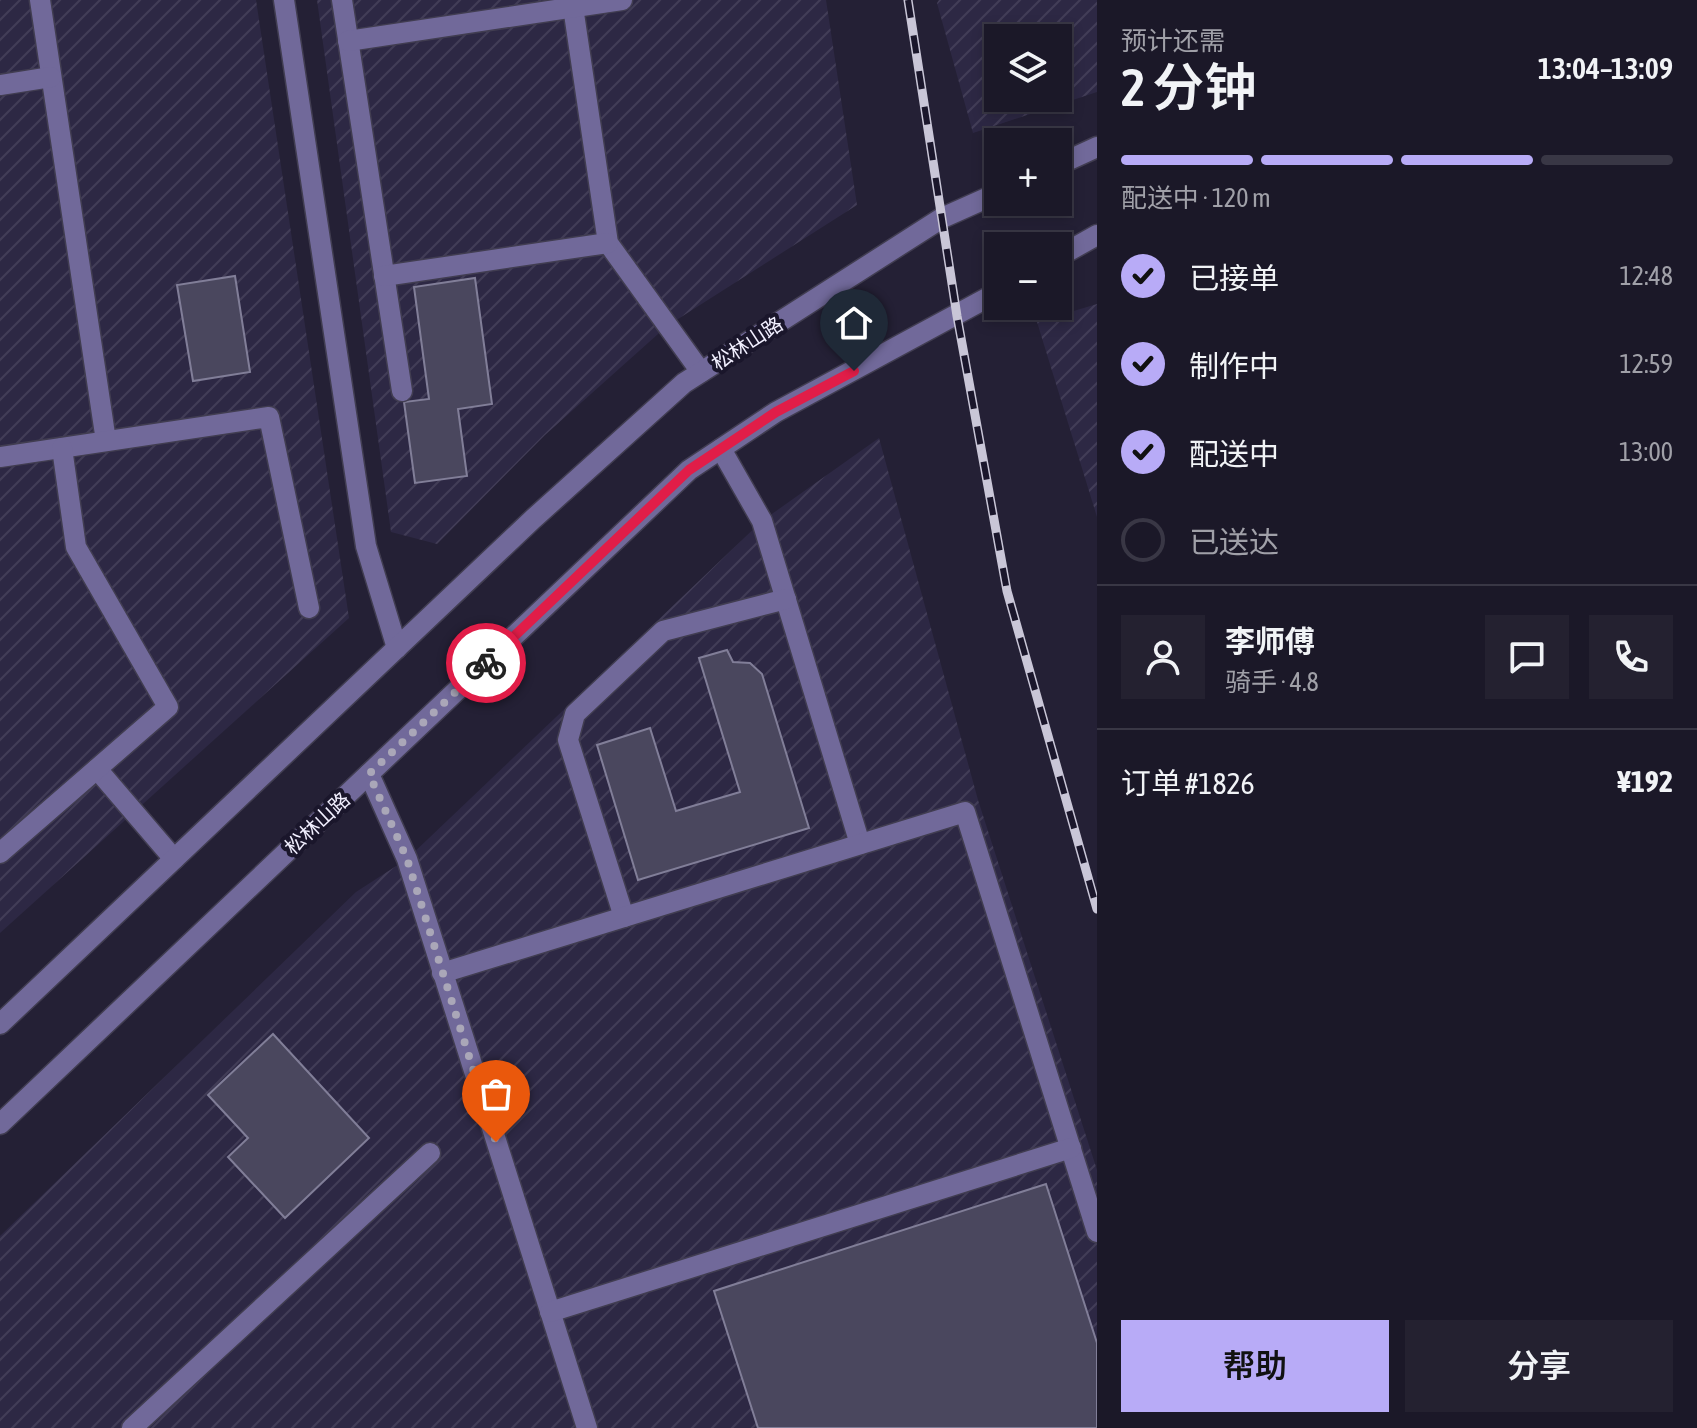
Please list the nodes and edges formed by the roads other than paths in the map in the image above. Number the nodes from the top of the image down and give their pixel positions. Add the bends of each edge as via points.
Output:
1 (40, 0) edge
2 (284, 0) edge
3 (342, 0) edge
4 (622, 0) edge
5 (573, 4) edge
6 (348, 41) junction
7 (51, 77) junction
8 (0, 85) edge
9 (1097, 147) edge
10 (1072, 159) edge
11 (984, 199) edge
12 (1097, 235) edge
13 (608, 243) junction
14 (1072, 249) edge
15 (384, 276) junction
16 (984, 300) edge
17 (701, 372) junction
18 (402, 391) dead end
19 (106, 441) junction
20 (62, 448) junction
21 (721, 449) junction
22 (0, 457) edge
23 (786, 599) junction
24 (309, 608) dead end
25 (397, 648) junction
26 (97, 769) junction
27 (369, 774) junction
28 (860, 844) junction
29 (0, 853) edge
30 (174, 859) junction
31 (624, 917) junction
32 (442, 973) junction
33 (0, 1024) edge
34 (0, 1124) edge
35 (1071, 1148) junction
36 (430, 1153) dead end
37 (1097, 1232) edge
38 (550, 1312) junction
39 (132, 1428) edge
40 (587, 1428) edge

1 - 7 street
2 - 25 street via 366,546
3 - 6 street
4 - 5 street
5 - 6 street
5 - 13 street
6 - 15 street
7 - 8 street
7 - 19 street
9 - 10 street
11 - 17 street, 松林山路 via 942,218
12 - 14 street
13 - 15 street
13 - 17 street
15 - 18 street
16 - 21 street, 松林山路 via 776,412
17 - 25 street, 松林山路 via 544,508
19 - 20 street
19 - 24 street via 269,417
20 - 22 street
20 - 26 street via 76,547 168,707
21 - 23 street via 762,521
21 - 27 street, 松林山路 via 689,470
23 - 28 street
23 - 31 street via 663,631 575,714 568,740
25 - 30 street, 松林山路
26 - 29 street
26 - 30 street
27 - 32 street via 407,859
27 - 34 street, 松林山路
28 - 31 street
28 - 35 street via 965,812
30 - 33 street, 松林山路
31 - 32 street
32 - 38 street
35 - 37 street
35 - 38 street
36 - 39 street
38 - 40 street

